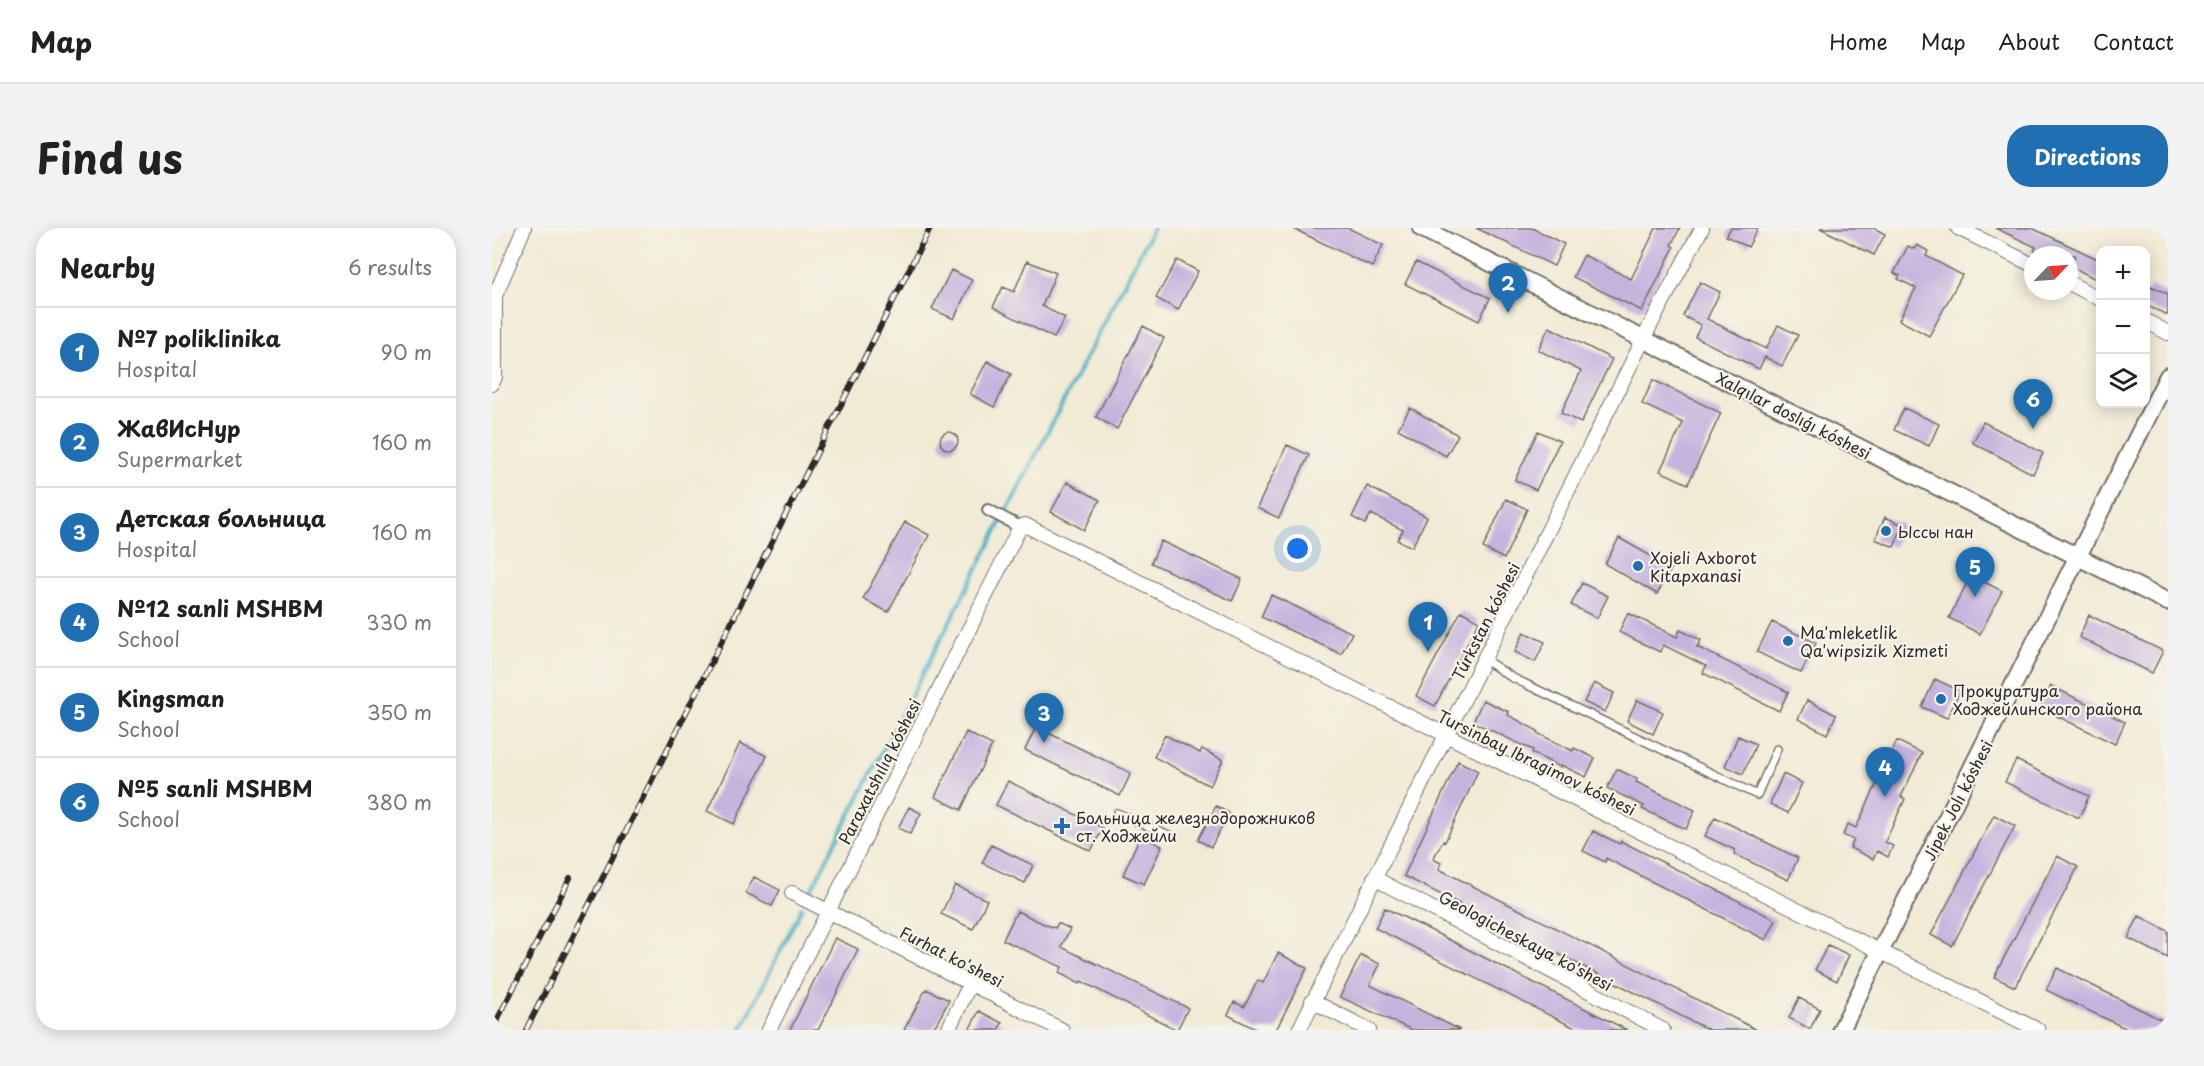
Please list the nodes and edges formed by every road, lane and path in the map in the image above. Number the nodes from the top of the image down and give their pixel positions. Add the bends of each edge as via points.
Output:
1 (524, 228) edge
2 (1420, 228) edge
3 (1702, 228) edge
4 (1958, 228) edge
5 (2024, 261) edge
6 (2078, 288) edge
7 (2096, 297) edge
8 (2150, 324) edge
9 (2168, 333) edge
10 (1644, 339) junction
11 (2168, 376) edge
12 (492, 384) edge
13 (988, 510) dead end
14 (1020, 527) junction
15 (2079, 557) junction
16 (2168, 602) edge
17 (1484, 659) junction
18 (1446, 735) junction
19 (1777, 749) dead end
20 (1116, 813) dead end
21 (1169, 835) dead end
22 (1374, 878) junction
23 (792, 893) dead end
24 (826, 911) junction
25 (1880, 952) junction
26 (970, 984) junction
27 (1312, 1001) junction
28 (769, 1030) edge
29 (948, 1030) edge
30 (1062, 1030) edge
31 (1299, 1030) edge
32 (1369, 1030) edge
33 (1662, 1030) edge
34 (1841, 1030) edge
35 (2038, 1030) edge

1 - 12 street via 495,297
2 - 10 street, Xalqılar doslıǵı kóshesi
3 - 10 street, Túrkstan kóshesi
4 - 5 street
6 - 7 street
8 - 9 street
10 - 15 street, Xalqılar doslıǵı kóshesi
10 - 17 street, Túrkstan kóshesi
11 - 15 street, Jipek Jolı kóshesi
13 - 14 street
14 - 18 street, Tursinbay Ibragimov kóshesi via 1025,525
14 - 24 street, Paraxatshılıq kóshesi
15 - 16 street, Xalqılar doslıǵı kóshesi
15 - 25 street, Jipek Jolı kóshesi
17 - 18 street, Túrkstan kóshesi
17 - 19 lane via 1511,677 1757,795
18 - 22 street, Túrkstan kóshesi
18 - 25 street, Tursinbay Ibragimov kóshesi
20 - 21 lane
22 - 27 street, Túrkstan kóshesi
22 - 33 street, Geologicheskaya ko'shesi
23 - 24 street, Furhat ko'shesi
24 - 26 street, Furhat ko'shesi
24 - 28 street, Paraxatshılıq kóshesi
25 - 34 street, Jipek Jolı kóshesi
25 - 35 street, Tursinbay Ibragimov kóshesi
26 - 29 street
26 - 30 street, Furhat ko'shesi
27 - 31 street, Túrkstan kóshesi
27 - 32 street

